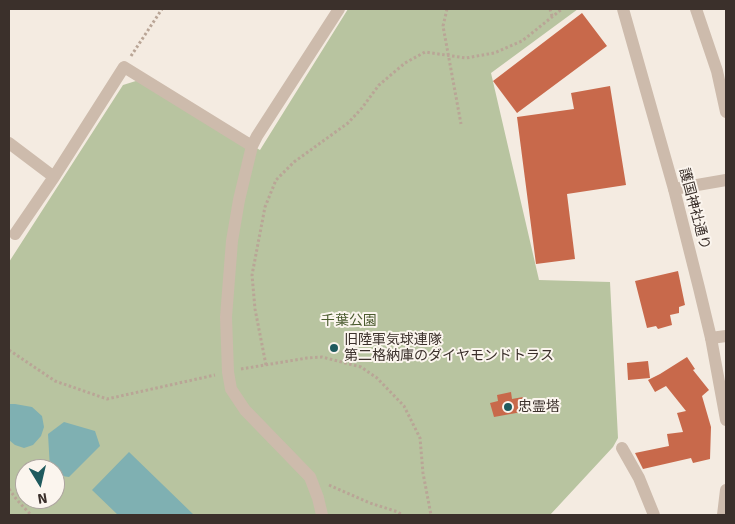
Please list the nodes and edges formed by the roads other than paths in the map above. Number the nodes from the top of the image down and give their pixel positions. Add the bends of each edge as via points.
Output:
1 (339, 9) edge
2 (623, 9) edge
3 (696, 9) edge
4 (726, 112) edge
5 (9, 143) edge
6 (252, 146) junction
7 (54, 177) junction
8 (726, 180) edge
9 (674, 189) junction
10 (15, 234) dead end
11 (726, 336) edge
12 (712, 338) junction
13 (726, 420) edge
14 (622, 448) dead end
15 (726, 490) edge
16 (322, 515) edge
17 (654, 515) edge
18 (723, 515) edge

1 - 6 street
2 - 9 street, 護国神社通り
3 - 4 street via 717,71
5 - 7 street
6 - 7 street via 124,67
6 - 16 street via 232,242 226,317 231,389 245,410 310,477
7 - 10 street
8 - 9 street
9 - 12 street, 護国神社通り
11 - 12 street
12 - 13 street, 護国神社通り
14 - 17 street
15 - 18 street

